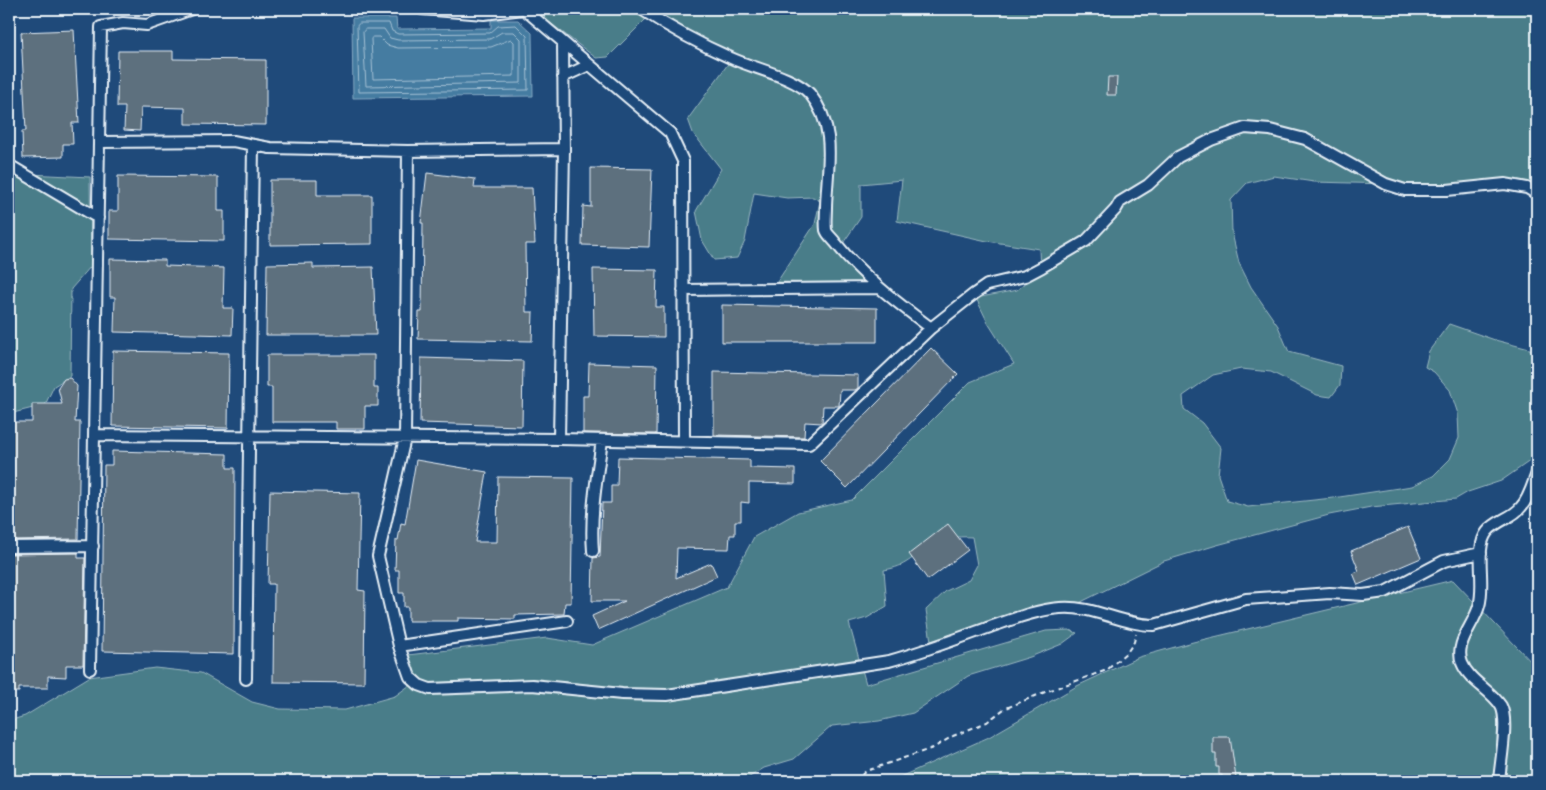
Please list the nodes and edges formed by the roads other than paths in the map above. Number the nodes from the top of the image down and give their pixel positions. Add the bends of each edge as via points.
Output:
1 (192, 9) edge
2 (422, 9) edge
3 (523, 9) edge
4 (641, 9) edge
5 (563, 44) junction
6 (589, 65) junction
7 (563, 77) junction
8 (100, 142) junction
9 (252, 145) junction
10 (564, 149) junction
11 (408, 151) junction
12 (9, 165) edge
13 (1537, 194) edge
14 (98, 218) junction
15 (879, 288) junction
16 (683, 290) junction
17 (931, 328) junction
18 (96, 435) junction
19 (248, 437) junction
20 (404, 438) junction
21 (560, 439) junction
22 (602, 440) junction
23 (684, 441) junction
24 (1537, 473) edge
25 (93, 546) junction
26 (9, 547) edge
27 (593, 551) dead end
28 (1481, 553) junction
29 (567, 621) dead end
30 (399, 646) junction
31 (90, 669) dead end
32 (246, 679) dead end
33 (1499, 781) edge

1 - 8 street via 146,25 123,23 101,27
2 - 3 street via 484,14
3 - 5 street
4 - 15 street via 673,31 797,84 808,92 824,114 828,133 830,172 826,231
5 - 6 street
5 - 7 street
6 - 7 street
6 - 16 street via 670,133 683,161
7 - 10 street
8 - 9 street via 233,141
8 - 14 street
9 - 11 street
9 - 19 street
10 - 11 street
10 - 21 street
11 - 20 street
12 - 14 street
13 - 17 street via 1527,188 1505,184 1447,190 1405,190 1386,184 1305,139 1250,128 1211,140 1178,157 1148,185 1120,202 1086,241 1025,276 987,285
14 - 18 street
15 - 16 street
15 - 17 street
16 - 23 street
17 - 23 street via 809,444
18 - 19 street
18 - 25 street
19 - 20 street
19 - 32 street
20 - 21 street
20 - 30 street via 378,556
21 - 22 street
22 - 23 street
22 - 27 street via 593,500
24 - 28 street via 1521,508 1487,532
25 - 26 street
25 - 31 street
28 - 30 street via 1444,561 1385,592 1246,599 1167,622 1138,625 1090,611 1062,608 1029,613 889,661 667,695 532,685 430,689 419,685 410,676
28 - 33 street via 1483,588 1479,608 1465,634 1460,654 1462,664 1501,706 1504,721
29 - 30 street

